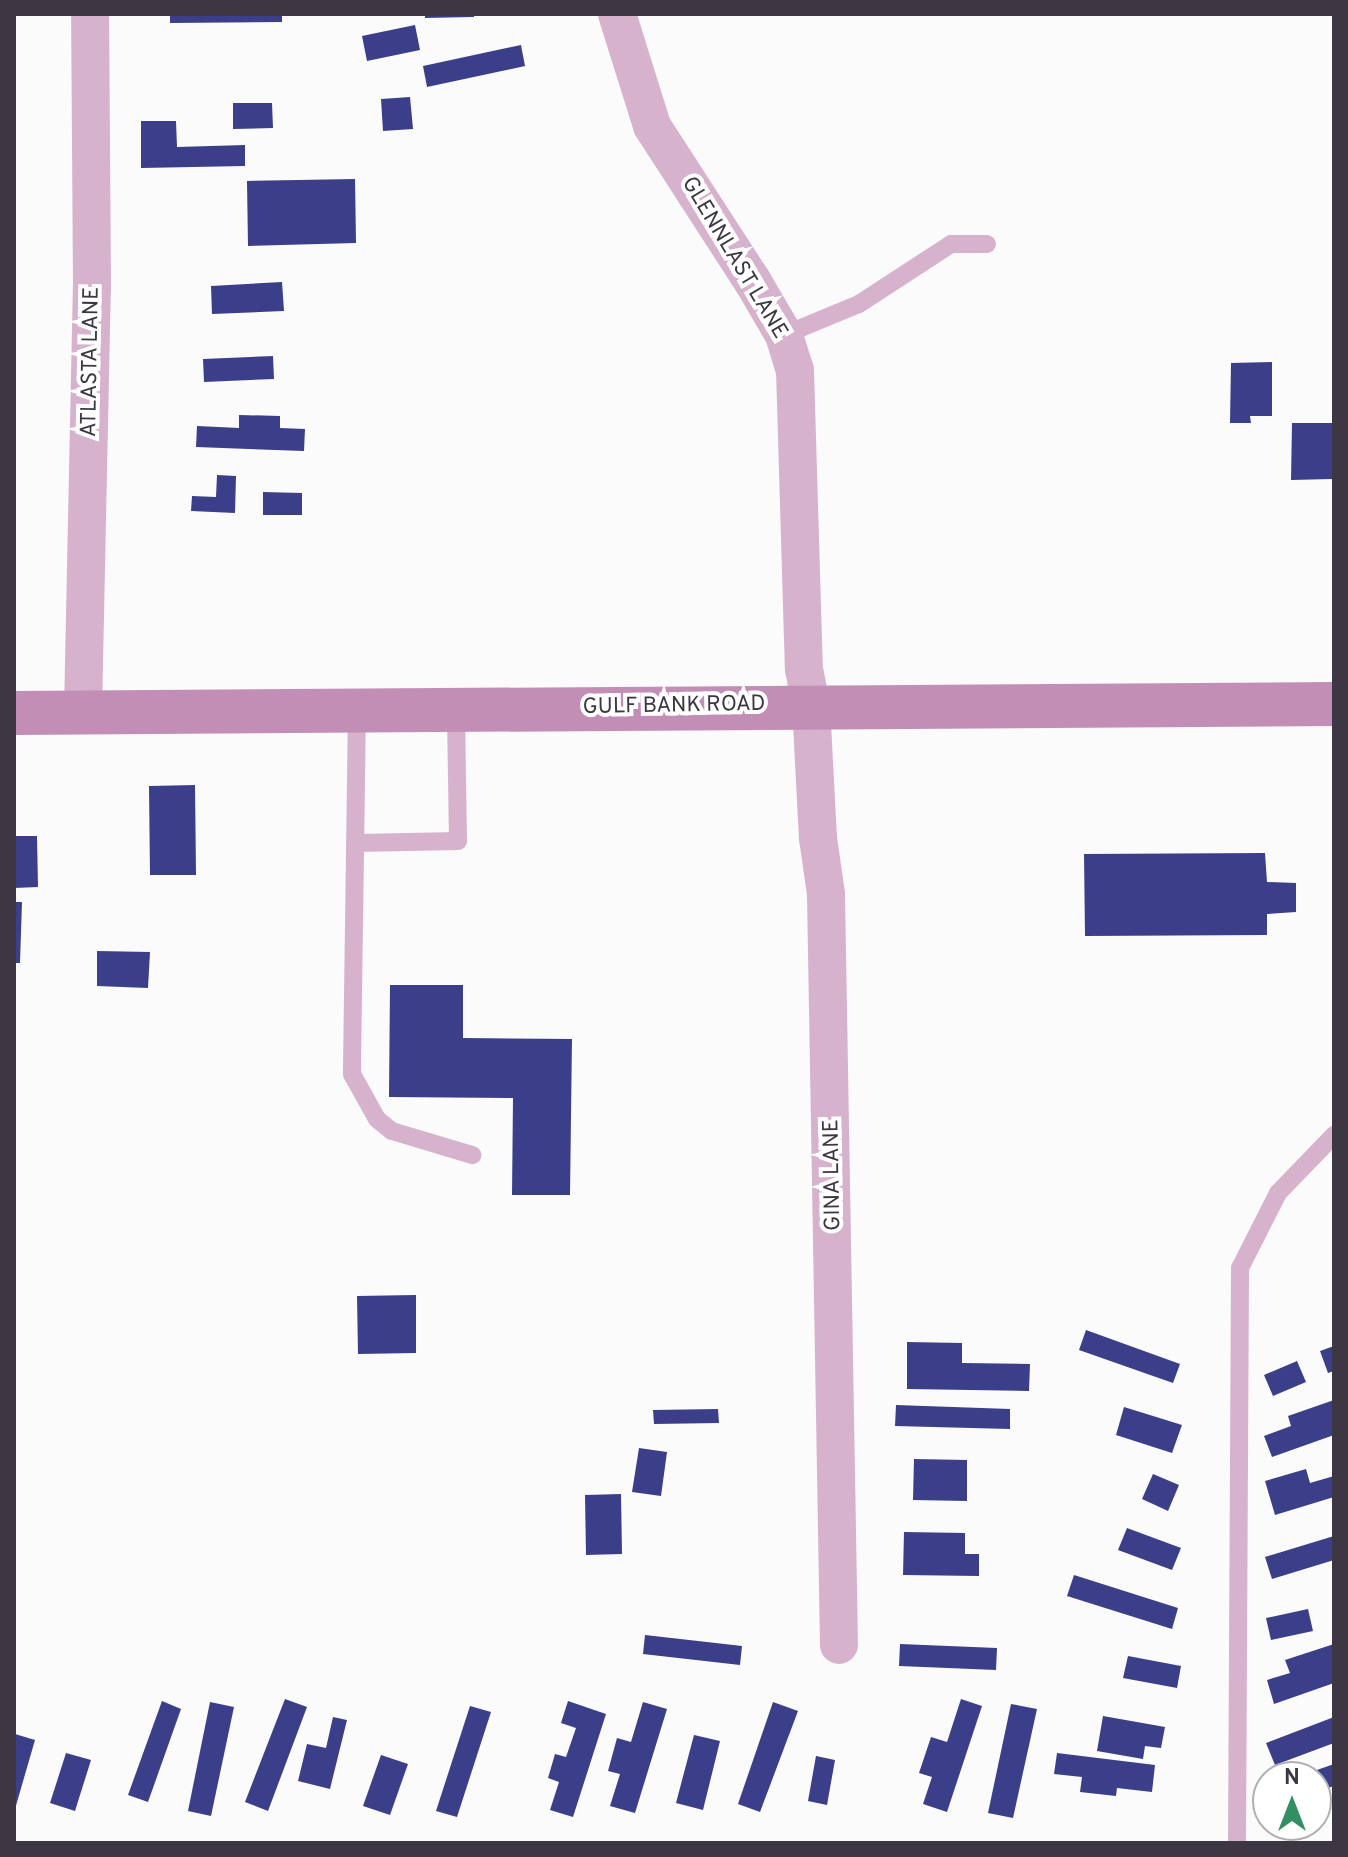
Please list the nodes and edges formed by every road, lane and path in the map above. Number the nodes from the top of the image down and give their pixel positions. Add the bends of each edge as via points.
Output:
1 (90, 14) edge
2 (617, 14) edge
3 (987, 244) dead end
4 (784, 335) junction
5 (1334, 704) edge
6 (811, 705) junction
7 (456, 708) junction
8 (357, 709) junction
9 (83, 711) junction
10 (14, 713) edge
11 (356, 843) junction
12 (1334, 1135) edge
13 (472, 1155) dead end
14 (839, 1645) dead end
15 (1237, 1843) edge

1 - 9 street, ATLASTA LANE via 92,287
2 - 4 street, GLENNLAST LANE via 652,126
3 - 4 lane via 951,244 859,304
4 - 6 street, GLENNLAST LANE via 795,370 804,669
5 - 6 main road, GULF BANK ROAD
6 - 7 main road, GULF BANK ROAD
6 - 14 street, GINA LANE via 826,894
7 - 8 main road, GULF BANK ROAD
7 - 11 lane via 458,841
8 - 9 main road, GULF BANK ROAD
8 - 11 lane
9 - 10 main road, GULF BANK ROAD
11 - 13 lane via 352,1074 360,1095 392,1131
12 - 15 lane via 1278,1193 1240,1268

